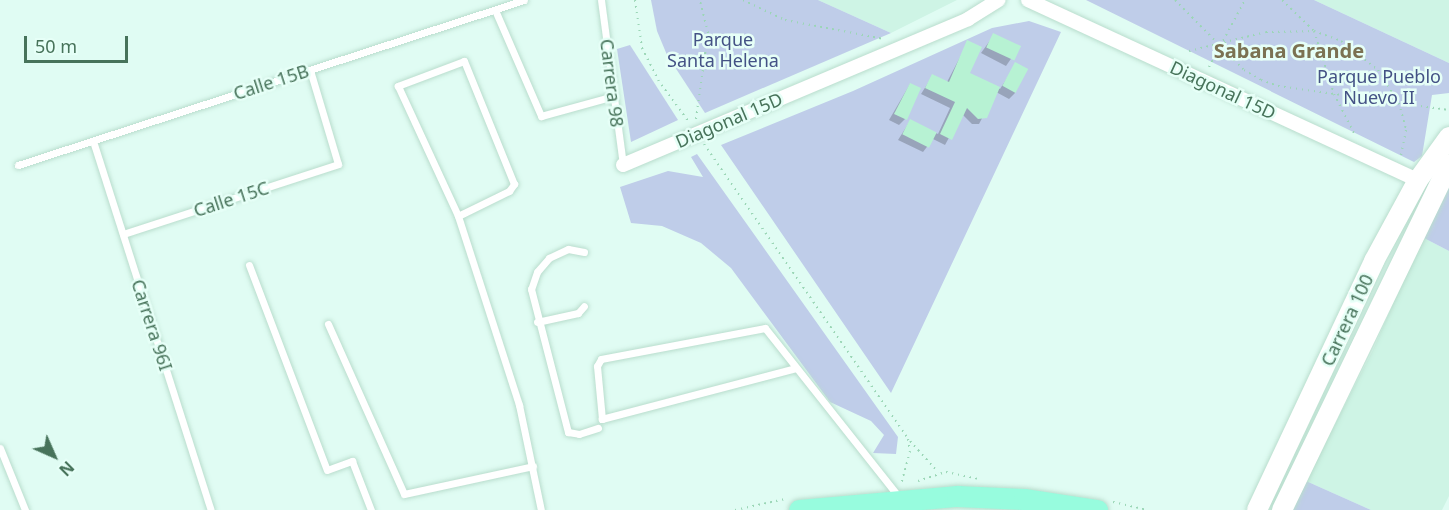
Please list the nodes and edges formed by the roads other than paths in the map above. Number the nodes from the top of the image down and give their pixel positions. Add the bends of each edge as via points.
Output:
1 (524, 0) edge
2 (601, 0) edge
3 (999, 0) edge
4 (1028, 0) edge
5 (495, 10) junction
6 (310, 70) junction
7 (614, 96) junction
8 (1449, 137) edge
9 (93, 141) junction
10 (1449, 164) edge
11 (18, 165) dead end
12 (623, 165) joint
13 (1418, 180) junction
14 (458, 216) junction
15 (123, 234) junction
16 (584, 252) dead end
17 (249, 265) dead end
18 (584, 306) dead end
19 (537, 322) junction
20 (328, 324) dead end
21 (796, 368) junction
22 (1318, 384) junction
23 (1336, 392) junction
24 (598, 428) dead end
25 (0, 448) edge
26 (533, 466) junction
27 (900, 492) junction
28 (25, 510) edge
29 (211, 510) edge
30 (371, 510) edge
31 (541, 510) edge
32 (799, 510) edge
33 (1097, 510) edge
34 (1257, 510) edge
35 (1282, 510) edge

1 - 5 lane, Calle 15B
2 - 7 lane, Carrera 98
3 - 12 street, Diagonal 15D via 968,19
4 - 13 street, Diagonal 15D
5 - 6 lane, Calle 15B
5 - 7 lane via 541,116
6 - 9 lane, Calle 15B
6 - 15 lane, Calle 15C via 338,164
7 - 12 lane, Carrera 98
8 - 13 street, Carrera 100
9 - 11 lane, Calle 15B
9 - 15 lane, Carrera 96I
10 - 23 street, Carrera 100
13 - 22 street, Carrera 100 via 1374,261
14 - 14 lane via 398,86 464,61 514,184 509,191
14 - 26 lane via 519,405
15 - 29 lane, Carrera 96I
16 - 19 lane via 568,249 549,258 537,272 531,289
17 - 30 lane via 327,470 352,461
18 - 19 lane via 578,313
19 - 24 lane via 568,432 579,434
20 - 26 lane via 404,494
21 - 21 lane via 765,328 608,355 597,366 602,419
21 - 27 lane
22 - 23 street
22 - 34 street, Carrera 100
23 - 35 street, Carrera 100
25 - 28 lane
26 - 31 lane
27 - 32 main road
27 - 33 main road via 987,496

